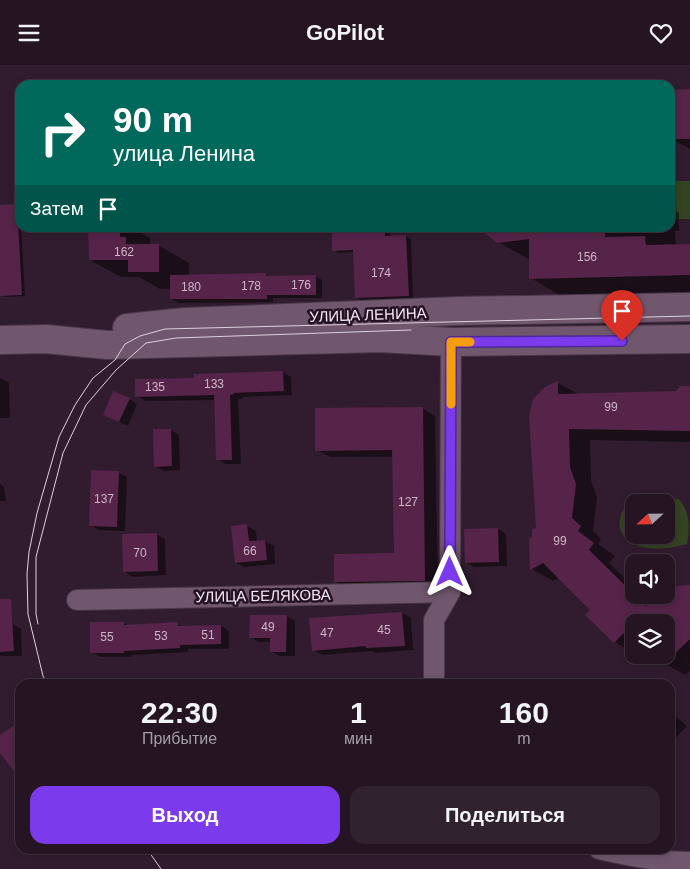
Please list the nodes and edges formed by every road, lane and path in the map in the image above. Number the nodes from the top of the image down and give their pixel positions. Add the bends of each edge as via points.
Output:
1 (690, 307) edge
2 (46, 339) junction
3 (690, 339) edge
4 (0, 340) edge
5 (451, 342) junction
6 (450, 592) junction
7 (77, 600) dead end
8 (434, 679) edge
9 (622, 854) edge
10 (690, 862) edge

1 - 2 street, УЛИЦА ЛЕНИНА via 185,321
2 - 4 street, УЛИЦА ЛЕНИНА
2 - 5 street, УЛИЦА ЛЕНИНА via 107,345 382,338
3 - 5 street, УЛИЦА ЛЕНИНА
5 - 6 street
6 - 7 street, УЛИЦА БЕЛЯКОВА
6 - 8 street via 434,620
9 - 10 street

